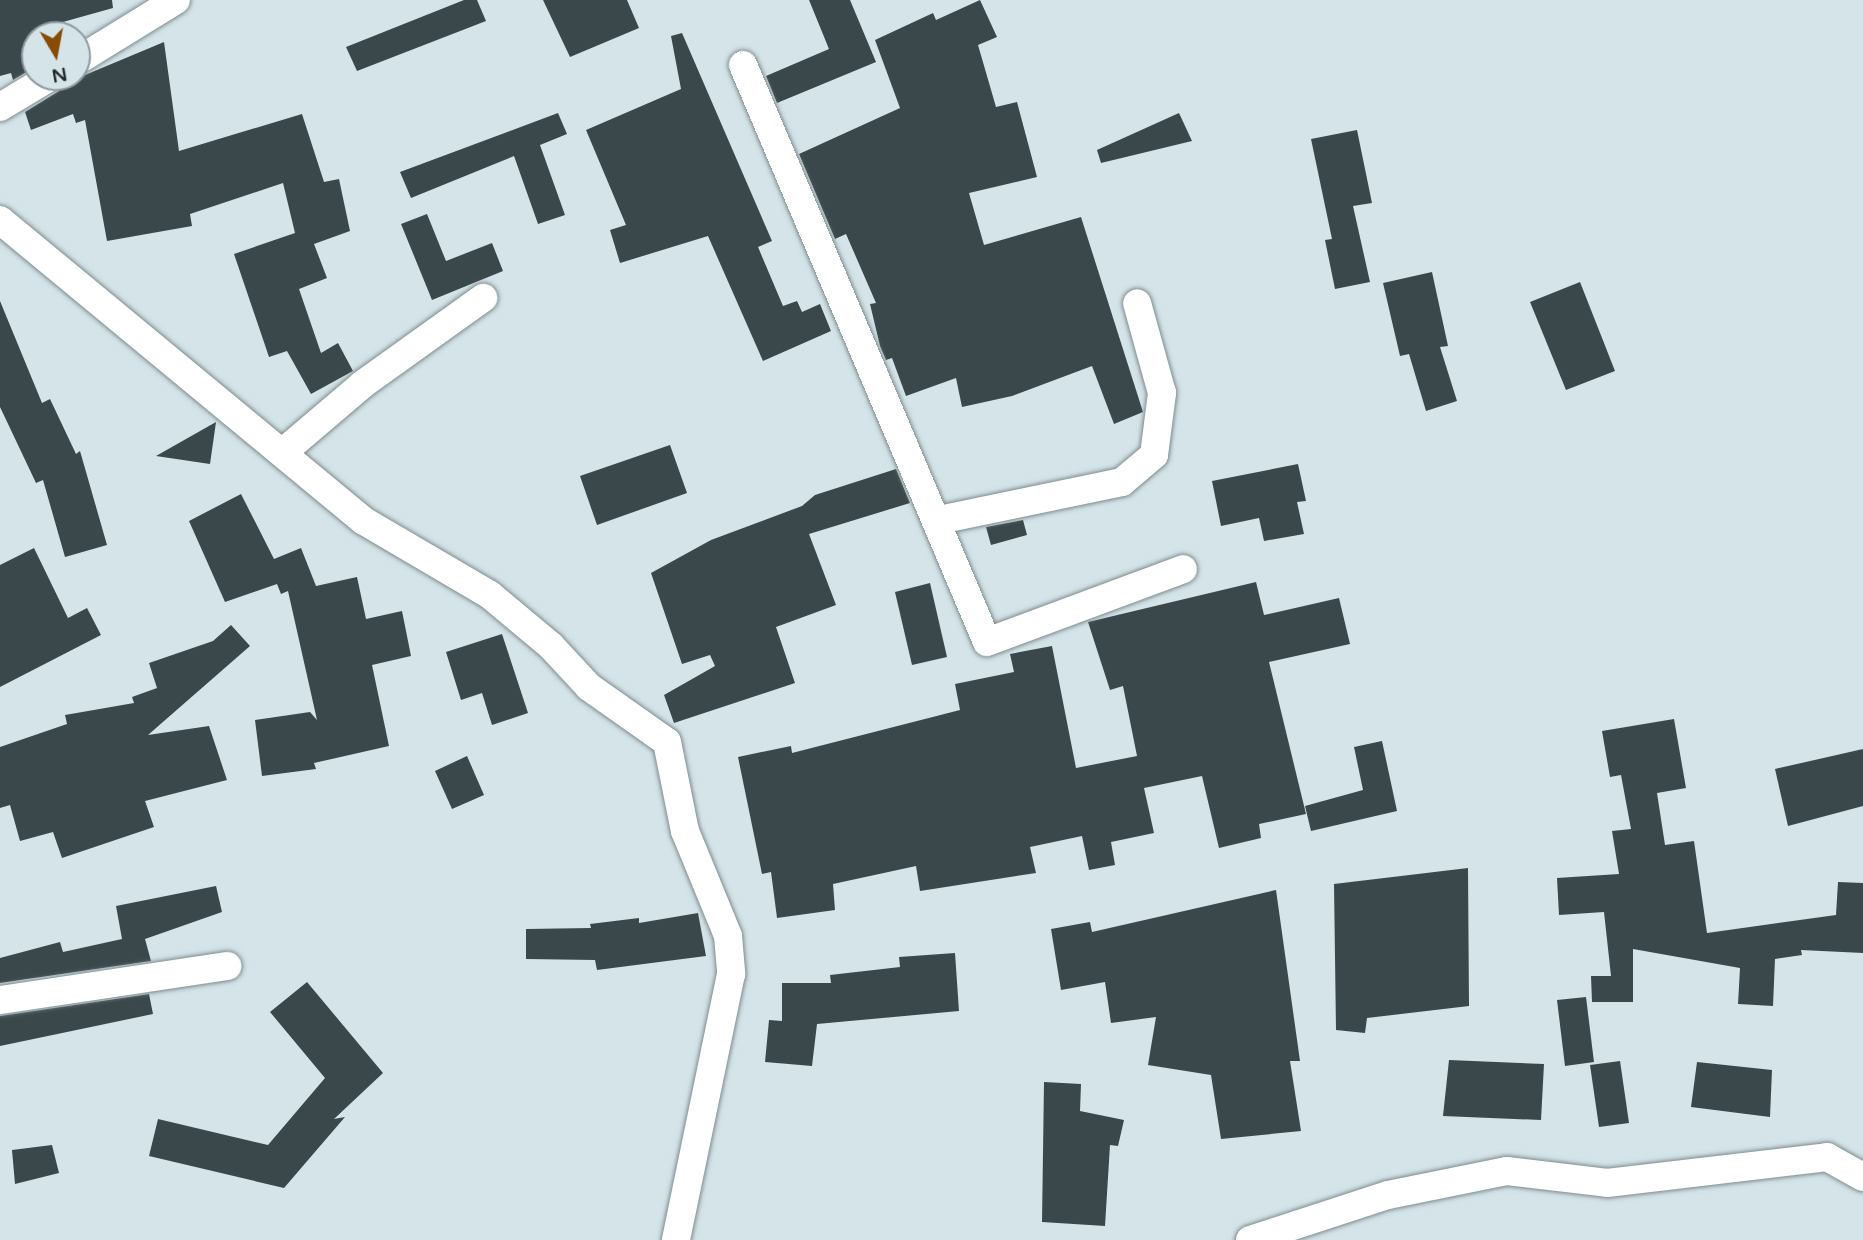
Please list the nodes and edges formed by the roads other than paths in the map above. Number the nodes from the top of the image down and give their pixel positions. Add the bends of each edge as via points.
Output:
1 (176, 0) edge
2 (91, 52) edge
3 (743, 65) dead end
4 (27, 91) edge
5 (0, 107) edge
6 (0, 220) edge
7 (484, 298) dead end
8 (1137, 303) dead end
9 (282, 453) junction
10 (939, 520) junction
11 (1183, 569) dead end
12 (227, 966) dead end
13 (0, 1000) edge
14 (1863, 1177) edge
15 (676, 1240) edge
16 (1250, 1240) edge

1 - 2 street
3 - 10 street
4 - 5 street
6 - 9 street
7 - 9 street via 363,384
8 - 10 street via 1162,393 1154,455 1122,482
9 - 15 street via 364,521 490,595 551,646 589,687 667,742 685,831 728,936 731,974
10 - 11 street via 987,642
12 - 13 street
14 - 16 street via 1827,1157 1608,1183 1507,1171 1388,1195

